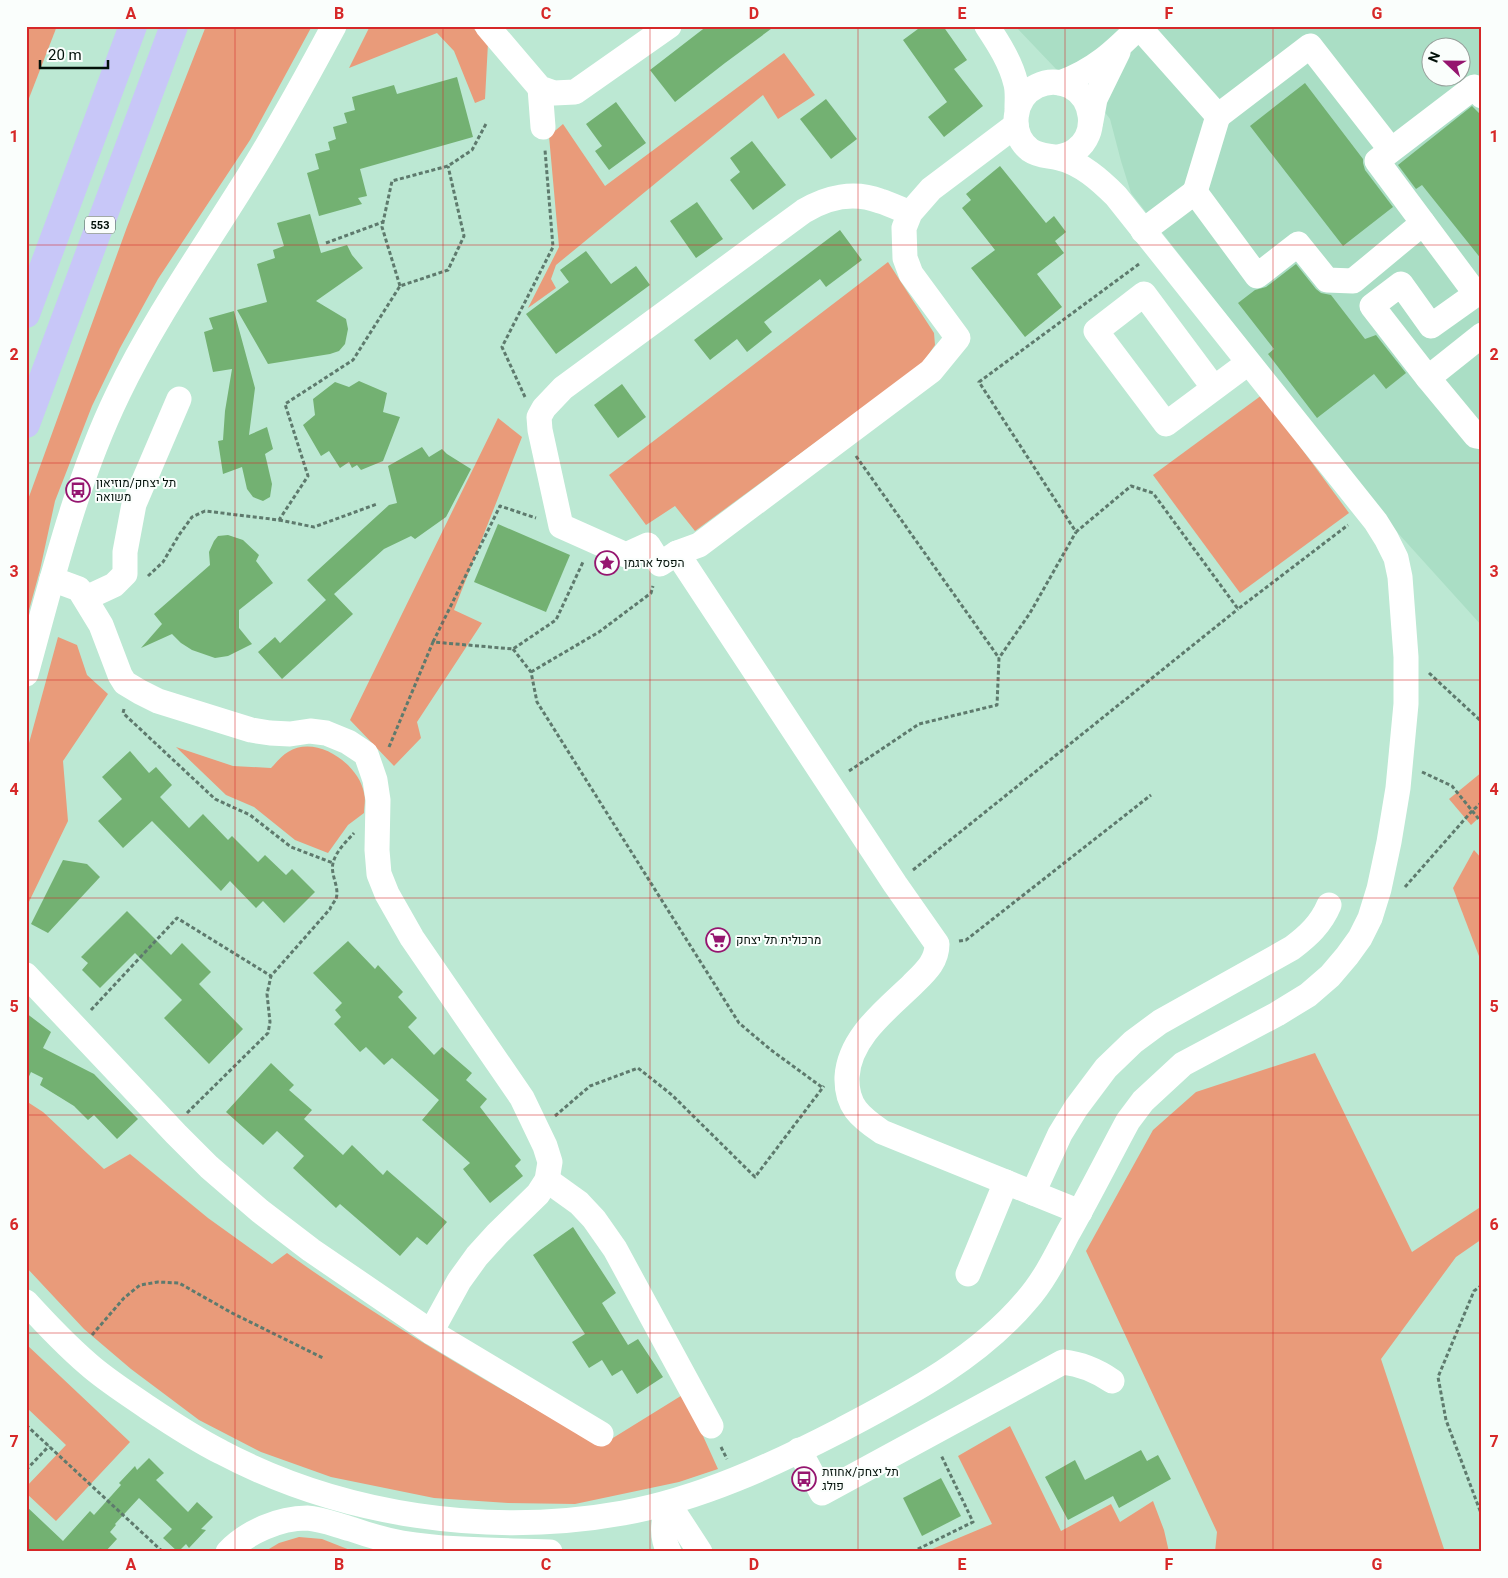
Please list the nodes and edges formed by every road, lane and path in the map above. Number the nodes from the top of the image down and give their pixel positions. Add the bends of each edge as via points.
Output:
1 (133, 26) edge
2 (174, 26) edge
3 (334, 26) edge
4 (487, 26) edge
5 (669, 26) edge
6 (986, 26) edge
7 (1134, 32) edge
8 (1002, 51) junction
9 (1055, 82) junction
10 (540, 88) junction
11 (1482, 96) edge
12 (1218, 116) junction
13 (1017, 117) junction
14 (487, 122) dead end
15 (1090, 124) junction
16 (542, 127) joint
17 (1391, 150) junction
18 (1058, 157) junction
19 (448, 166) junction
20 (1195, 192) junction
21 (1116, 196) junction
22 (910, 213) junction
23 (384, 222) junction
24 (1423, 224) junction
25 (1150, 240) junction
26 (326, 243) dead end
27 (400, 286) junction
28 (26, 314) edge
29 (1482, 335) edge
30 (1248, 363) junction
31 (1428, 378) junction
32 (1214, 388) junction
33 (179, 399) dead end
34 (26, 424) edge
35 (540, 430) junction
36 (1482, 437) edge
37 (843, 438) junction
38 (377, 504) dead end
39 (1367, 511) junction
40 (279, 520) junction
41 (561, 526) junction
42 (1076, 532) junction
43 (593, 541) junction
44 (669, 558) junction
45 (52, 579) junction
46 (145, 580) dead end
47 (86, 598) junction
48 (1238, 609) junction
49 (433, 642) junction
50 (513, 649) junction
51 (1405, 650) junction
52 (999, 658) junction
53 (531, 672) junction
54 (26, 674) edge
55 (125, 683) junction
56 (1482, 722) edge
57 (1401, 762) junction
58 (375, 780) junction
59 (830, 783) junction
60 (1151, 795) dead end
61 (1482, 802) edge
62 (1472, 811) junction
63 (378, 814) junction
64 (1482, 823) edge
65 (333, 864) junction
66 (895, 884) junction
67 (1400, 893) dead end
68 (1329, 905) dead end
69 (937, 944) junction
70 (26, 975) edge
71 (271, 976) junction
72 (76, 1026) junction
73 (848, 1067) junction
74 (823, 1088) junction
75 (171, 1129) junction
76 (537, 1130) junction
77 (547, 1180) junction
78 (1006, 1182) junction
79 (1033, 1193) junction
80 (1080, 1212) junction
81 (968, 1274) dead end
82 (1482, 1285) edge
83 (26, 1302) edge
84 (431, 1332) junction
85 (76, 1353) junction
86 (323, 1358) dead end
87 (1112, 1381) dead end
88 (26, 1425) edge
89 (711, 1426) dead end
90 (601, 1434) dead end
91 (930, 1434) junction
92 (49, 1446) junction
93 (799, 1450) junction
94 (26, 1470) edge
95 (668, 1503) junction
96 (1482, 1516) edge
97 (163, 1552) edge
98 (228, 1552) edge
99 (550, 1552) edge
100 (669, 1552) edge
101 (700, 1552) edge
102 (912, 1552) edge

1 - 28 main road
2 - 34 main road, 553
3 - 45 street via 281,123 157,321 117,395 88,465
4 - 10 street
5 - 10 street via 576,92 554,93
6 - 8 street
7 - 9 street via 1098,65 1079,76
7 - 12 street
7 - 15 street via 1098,91
8 - 9 street via 1025,70
8 - 13 street via 1016,85
9 - 13 street via 1033,88 1021,100
9 - 15 street via 1078,91 1090,110
10 - 16 street
11 - 17 street via 1474,87
12 - 17 street via 1310,46
12 - 20 street
13 - 18 street via 1018,135 1030,150 1048,158
13 - 22 street via 931,189
14 - 19 path via 472,150
15 - 18 street via 1084,142 1068,155
15 - 21 street via 1104,174
16 - 35 path via 553,247 502,347
17 - 24 street via 1377,161
18 - 21 street via 1092,174
19 - 23 path via 392,181
19 - 27 path via 464,236 448,270
20 - 24 street via 1257,276 1298,244 1327,280 1352,281
20 - 25 street
21 - 25 street
22 - 35 street via 868,197 833,198 811,207 563,388 544,408
22 - 37 street via 904,228 905,258 911,274 958,338 931,371
23 - 26 path
23 - 27 path via 382,228
24 - 31 street via 1476,294 1431,326 1401,284 1372,306
25 - 30 street
25 - 42 path via 979,382
27 - 40 path via 353,360 285,404 308,476
29 - 31 street
30 - 32 street
30 - 39 street
31 - 36 street via 1476,436
32 - 32 street via 1166,424 1096,331 1144,294
33 - 47 street via 134,504 125,552 125,574 114,585
35 - 41 street
37 - 44 street via 699,545
37 - 52 path
38 - 40 path via 314,527
39 - 48 path
39 - 51 street via 1396,558
40 - 46 path via 205,511 192,516 163,562
41 - 43 street
41 - 49 path via 500,506
42 - 48 path via 1131,486 1152,493
42 - 52 path via 1030,613
43 - 44 street via 626,555 648,545
43 - 50 path via 556,620
44 - 53 path via 651,593 599,632
44 - 59 street
45 - 47 street via 79,589
45 - 54 street
47 - 55 street
48 - 66 path
49 - 50 path
49 - 58 path
50 - 53 path
51 - 56 path
51 - 57 street via 1406,704
52 - 59 path via 997,705 919,724
53 - 74 path via 537,702 739,1023
55 - 58 street via 158,701 251,730 277,734 326,733 366,754
55 - 65 path via 124,713 215,799 250,815 291,847
57 - 62 path via 1452,786
57 - 80 street via 1379,889 1360,938 1330,976 1308,995 1183,1064 1164,1080 1128,1121
58 - 63 street
59 - 66 street
60 - 69 path via 966,940
61 - 62 path
62 - 64 path
62 - 67 path
63 - 65 path via 358,828 338,851
63 - 76 street via 379,874 387,894 412,938 522,1098
65 - 71 path via 337,889 330,909
66 - 69 street
68 - 79 street via 1311,934 1292,948 1160,1022 1106,1068 1060,1134
69 - 73 street via 937,954 930,967 869,1028
70 - 72 street
71 - 72 path via 177,918
71 - 75 path via 267,994 268,1033
72 - 75 street
73 - 74 path
73 - 78 street via 847,1088 853,1106 863,1119 882,1132
74 - 76 path via 755,1177 672,1095 638,1068 590,1086
75 - 84 street via 260,1211
76 - 77 street via 550,1162
77 - 84 street via 538,1194 478,1256 459,1281
77 - 89 street via 579,1203 615,1249
78 - 79 street
78 - 81 street
79 - 80 street
80 - 93 street via 1048,1271 1027,1300 998,1329 929,1381
82 - 96 path via 1474,1291 1438,1377 1446,1420
83 - 85 street
84 - 90 street
85 - 86 path via 124,1298 140,1285 158,1282 179,1283
85 - 95 street via 130,1395 221,1452 284,1480 363,1505 456,1520 534,1521 625,1513
87 - 91 street via 1100,1372 1063,1362
88 - 92 path
91 - 93 street via 822,1492
91 - 102 path via 973,1522
92 - 94 path
92 - 97 path
93 - 95 street via 718,1486
95 - 100 street via 663,1528
95 - 101 street
98 - 99 street via 250,1534 269,1525 306,1518 403,1543 468,1550

